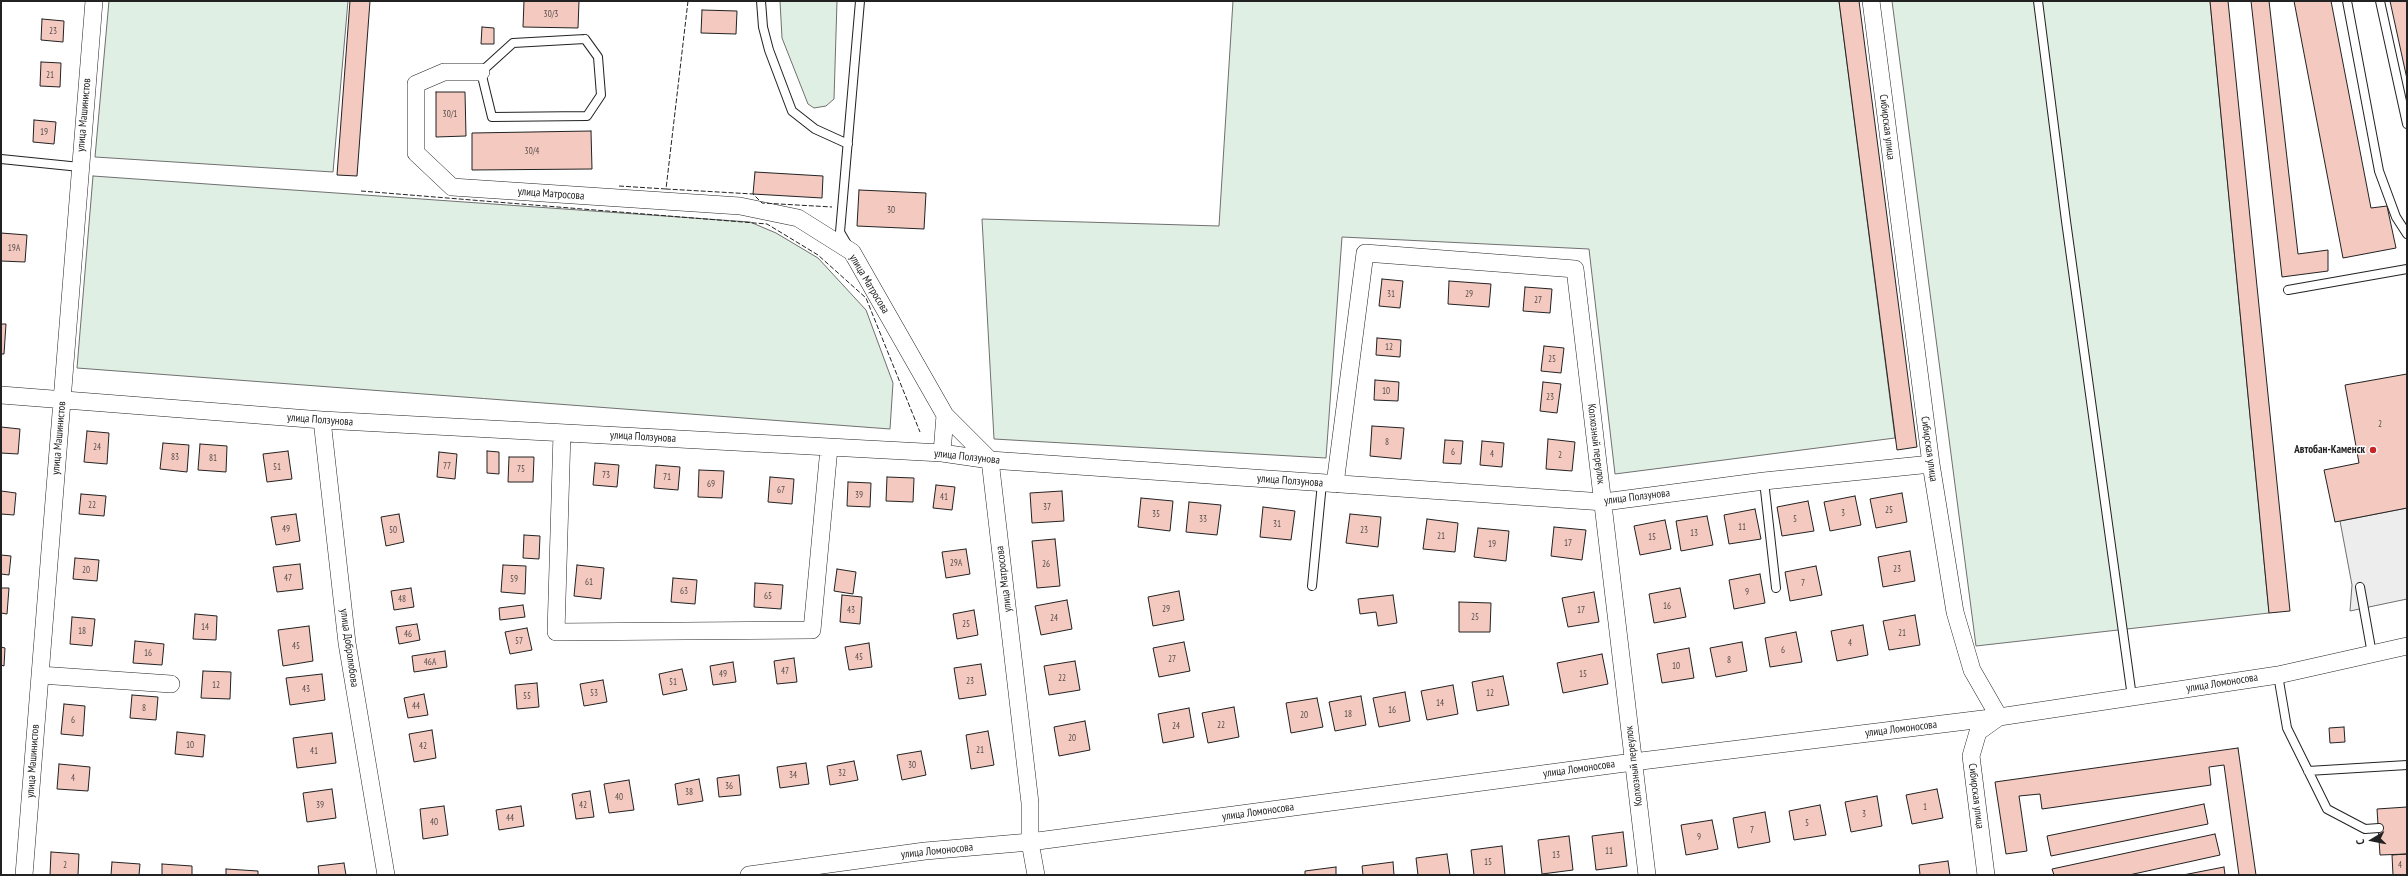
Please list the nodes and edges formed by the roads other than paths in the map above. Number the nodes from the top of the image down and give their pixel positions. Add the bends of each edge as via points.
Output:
1 (94, 1) edge
2 (761, 1) edge
3 (860, 1) edge
4 (1871, 1) edge
5 (2038, 1) edge
6 (2347, 1) edge
7 (2380, 1) edge
8 (481, 72) junction
9 (2407, 124) edge
10 (848, 144) junction
11 (1, 159) edge
12 (80, 166) junction
13 (2407, 234) edge
14 (852, 252) junction
15 (2407, 269) edge
16 (2288, 290) dead end
17 (1, 395) edge
18 (62, 400) junction
19 (945, 415) junction
20 (322, 420) junction
21 (562, 433) junction
22 (829, 448) junction
23 (942, 454) junction
24 (990, 460) junction
25 (1931, 464) junction
26 (1764, 481) junction
27 (1329, 483) junction
28 (1604, 502) junction
29 (1312, 586) dead end
30 (2360, 587) dead end
31 (1776, 588) dead end
32 (2407, 646) edge
33 (2372, 654) junction
34 (40, 675) junction
35 (2278, 675) junction
36 (171, 684) dead end
37 (2132, 697) junction
38 (1999, 717) junction
39 (1633, 762) junction
40 (2407, 765) edge
41 (2308, 771) junction
42 (2379, 828) dead end
43 (1030, 842) junction
44 (24, 875) edge
45 (386, 875) edge
46 (749, 875) edge
47 (1036, 875) edge
48 (1647, 875) edge
49 (1986, 875) edge

1 - 12 street, улица Машинистов
2 - 10 lane via 763,27 769,50 792,111 814,129
3 - 10 lane
4 - 25 street, Сибирская улица
5 - 37 lane
6 - 13 lane via 2379,171 2396,217
7 - 9 lane
8 - 8 lane via 492,117 586,116 601,95 598,57 586,39 513,43
8 - 14 street, улица Матросова via 444,72 416,84 416,152 452,187 740,206 798,218
10 - 14 lane via 840,232
11 - 12 lane
12 - 18 street, улица Машинистов
14 - 19 street, улица Матросова
15 - 16 lane
17 - 18 street, улица Ползунова
18 - 20 street, улица Ползунова
18 - 34 street, улица Машинистов
19 - 23 street
19 - 24 street, улица Матросова
20 - 21 street, улица Ползунова
20 - 45 street, улица Добролюбова via 347,643
21 - 22 street, улица Ползунова
21 - 22 street via 556,632 812,630
22 - 23 street, улица Ползунова
23 - 24 street, улица Ползунова
24 - 27 street, улица Ползунова
24 - 43 street, улица Матросова via 1030,803
25 - 26 street, улица Ползунова
25 - 38 street, Сибирская улица via 1955,612 1972,670
26 - 28 street, улица Ползунова
26 - 31 lane
27 - 28 street, улица Ползунова
27 - 28 street, Колхозный переулок via 1366,253 1575,269
27 - 29 lane
28 - 39 street, Колхозный переулок
30 - 33 lane
32 - 33 street, улица Ломоносова
33 - 35 street, улица Ломоносова
34 - 36 street
34 - 44 street, улица Машинистов
35 - 37 street, улица Ломоносова
35 - 41 lane via 2287,728
37 - 38 street, улица Ломоносова
38 - 39 street, улица Ломоносова
38 - 49 street, Сибирская улица via 1978,732 1971,756
39 - 43 street, улица Ломоносова
39 - 48 street, Колхозный переулок
40 - 41 lane
41 - 42 lane via 2327,809 2365,829
43 - 46 street, улица Ломоносова via 925,851
43 - 47 street, улица Матросова

